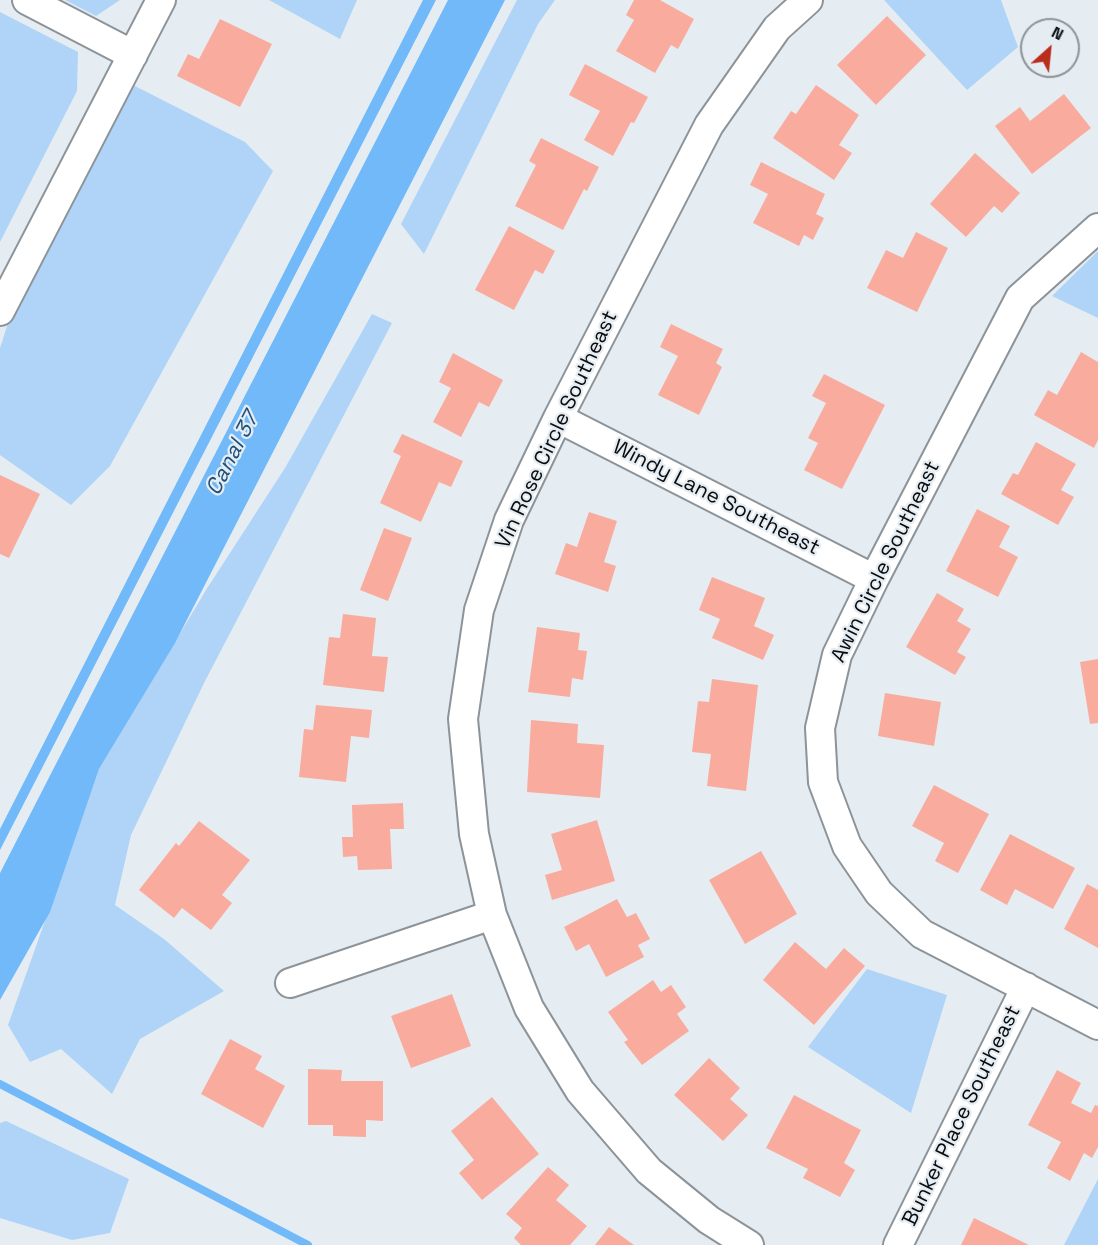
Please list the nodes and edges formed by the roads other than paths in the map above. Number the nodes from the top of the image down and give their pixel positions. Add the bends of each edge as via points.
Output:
1 (27, 0) edge
2 (161, 0) edge
3 (808, 0) edge
4 (133, 55) junction
5 (1098, 228) edge
6 (0, 311) edge
7 (558, 418) junction
8 (874, 579) junction
9 (492, 915) junction
10 (290, 983) dead end
11 (1026, 987) junction
12 (1098, 1025) edge
13 (749, 1245) edge
14 (898, 1245) edge

1 - 4 street
2 - 4 street
3 - 7 street, Vin Rose Circle Southeast via 777,28 709,125
4 - 6 street
5 - 8 street, Awin Circle Southeast via 1020,298
7 - 8 street, Windy Lane Southeast
7 - 9 street, Vin Rose Circle Southeast via 509,520 478,610 464,719 474,834
8 - 11 street, Awin Circle Southeast via 837,655 820,728 823,782 847,846 879,893 922,934
9 - 10 street
9 - 13 street, Vin Rose Circle Southeast via 529,1008 580,1091 649,1170 710,1220
11 - 12 street, Awin Circle Southeast
11 - 14 street, Bunker Place Southeast

